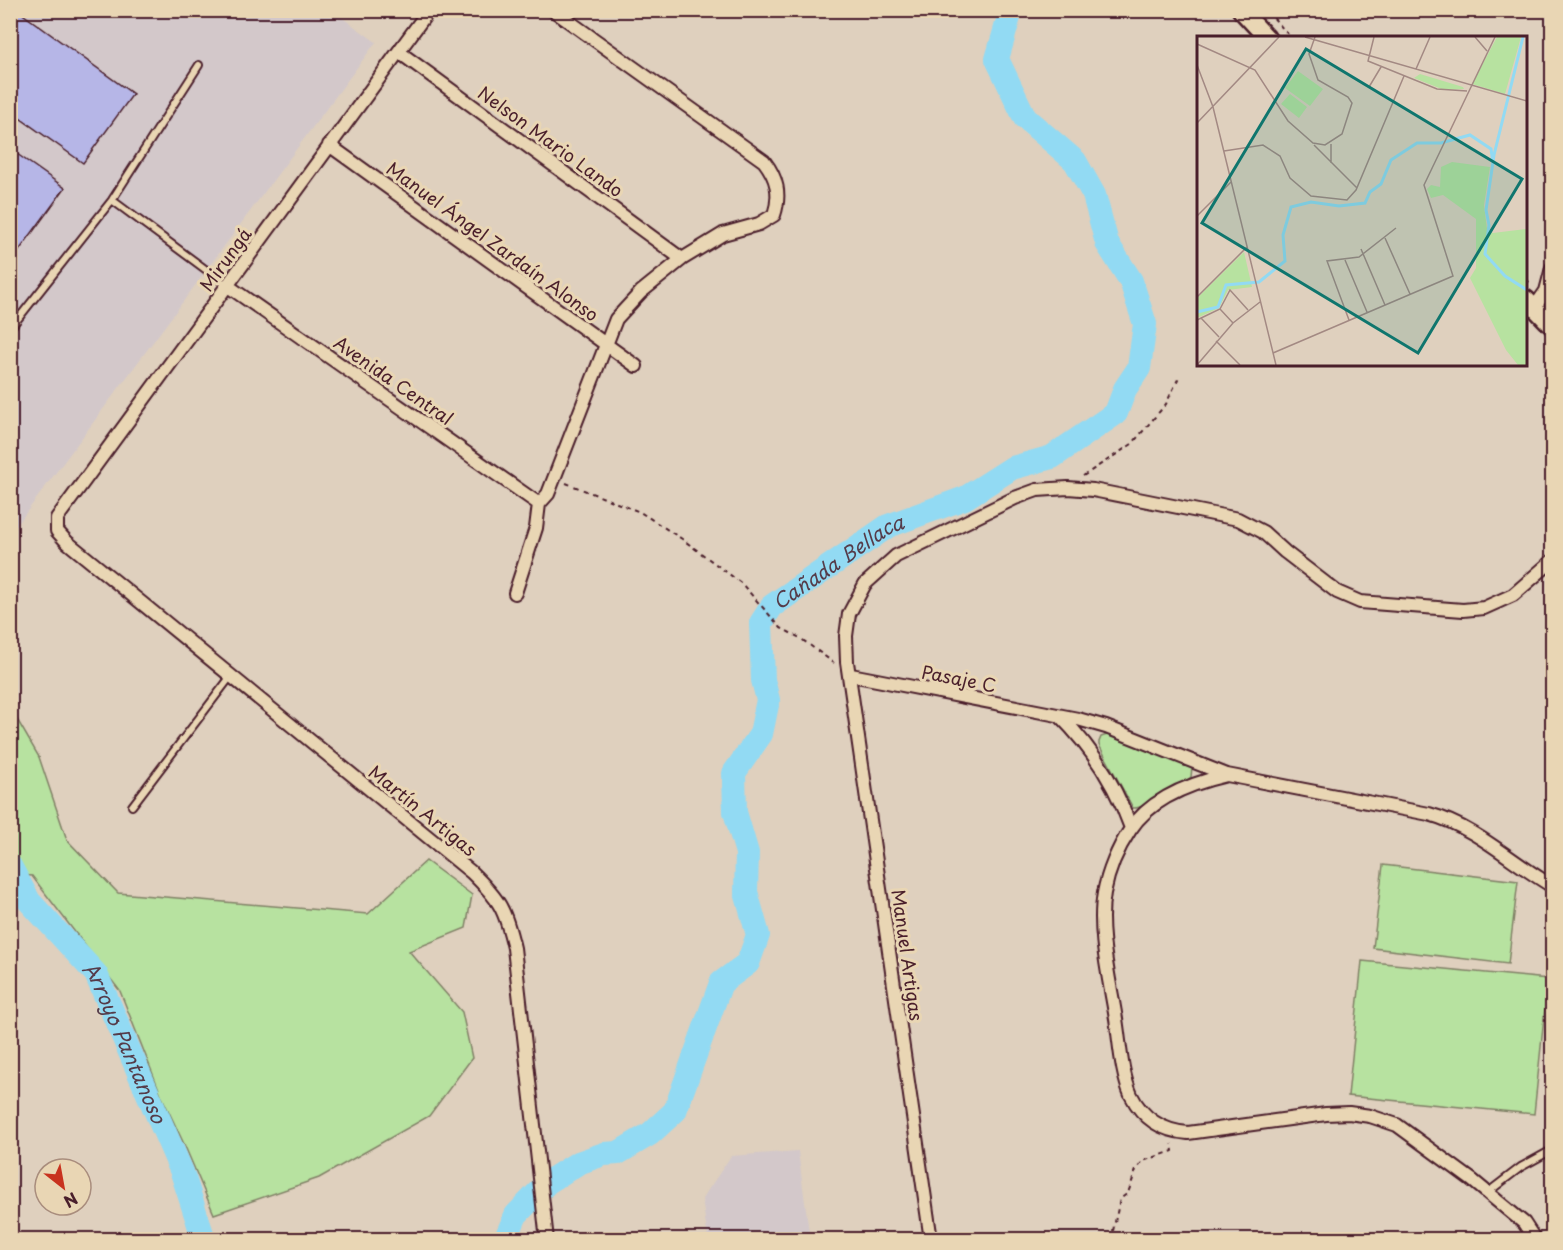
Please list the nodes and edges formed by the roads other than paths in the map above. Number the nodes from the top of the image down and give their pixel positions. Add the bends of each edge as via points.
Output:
1 (429, 10) edge
2 (553, 10) edge
3 (1248, 11) edge
4 (1267, 36) edge
5 (399, 52) junction
6 (199, 65) dead end
7 (329, 145) junction
8 (112, 200) junction
9 (682, 258) junction
10 (1552, 268) edge
11 (228, 286) junction
12 (1530, 303) edge
13 (1552, 326) edge
14 (10, 329) edge
15 (606, 343) junction
16 (636, 366) dead end
17 (539, 504) junction
18 (57, 531) joint
19 (1552, 561) edge
20 (515, 593) dead end
21 (851, 675) junction
22 (231, 676) junction
23 (1060, 716) junction
24 (1227, 775) junction
25 (132, 806) dead end
26 (1131, 828) junction
27 (1552, 886) edge
28 (1552, 1150) edge
29 (1487, 1193) junction
30 (546, 1239) edge
31 (931, 1239) edge
32 (1535, 1239) edge

1 - 5 street, Mirungá
2 - 9 street via 764,161 774,173 774,215 759,224 723,234
3 - 4 street
5 - 7 street, Mirungá
5 - 9 street, Nelson Mario Lando
6 - 8 lane
7 - 11 street, Mirungá
7 - 15 street, Manuel Ángel Zardaín Alonso
8 - 11 lane
8 - 14 lane
9 - 15 street via 616,319
10 - 12 street via 1546,291
11 - 17 street, Avenida Central
11 - 18 street, Mirungá via 57,518
12 - 13 street
15 - 16 street, Manuel Ángel Zardaín Alonso
15 - 17 street via 548,494
17 - 20 street via 536,528
18 - 22 street, Martín Artigas
19 - 21 street, Manuel Artigas via 1513,595 1484,608 1463,610 1360,602 1337,592 1263,532 1238,519 1093,490 1037,490 896,556 865,584 849,614 846,636
21 - 23 street, Pasaje C
21 - 31 street, Manuel Artigas
22 - 25 lane
22 - 30 street, Martín Artigas via 471,872 501,905 514,948
23 - 24 street, Pasaje C via 1106,727
23 - 26 street via 1100,764
24 - 26 street via 1205,780 1171,796
24 - 27 street, Pasaje C via 1450,820
26 - 29 street via 1104,892 1102,918 1124,1066 1132,1095 1154,1123 1170,1131 1188,1133 1326,1114 1370,1116 1397,1125
28 - 29 lane
29 - 32 street via 1524,1223

